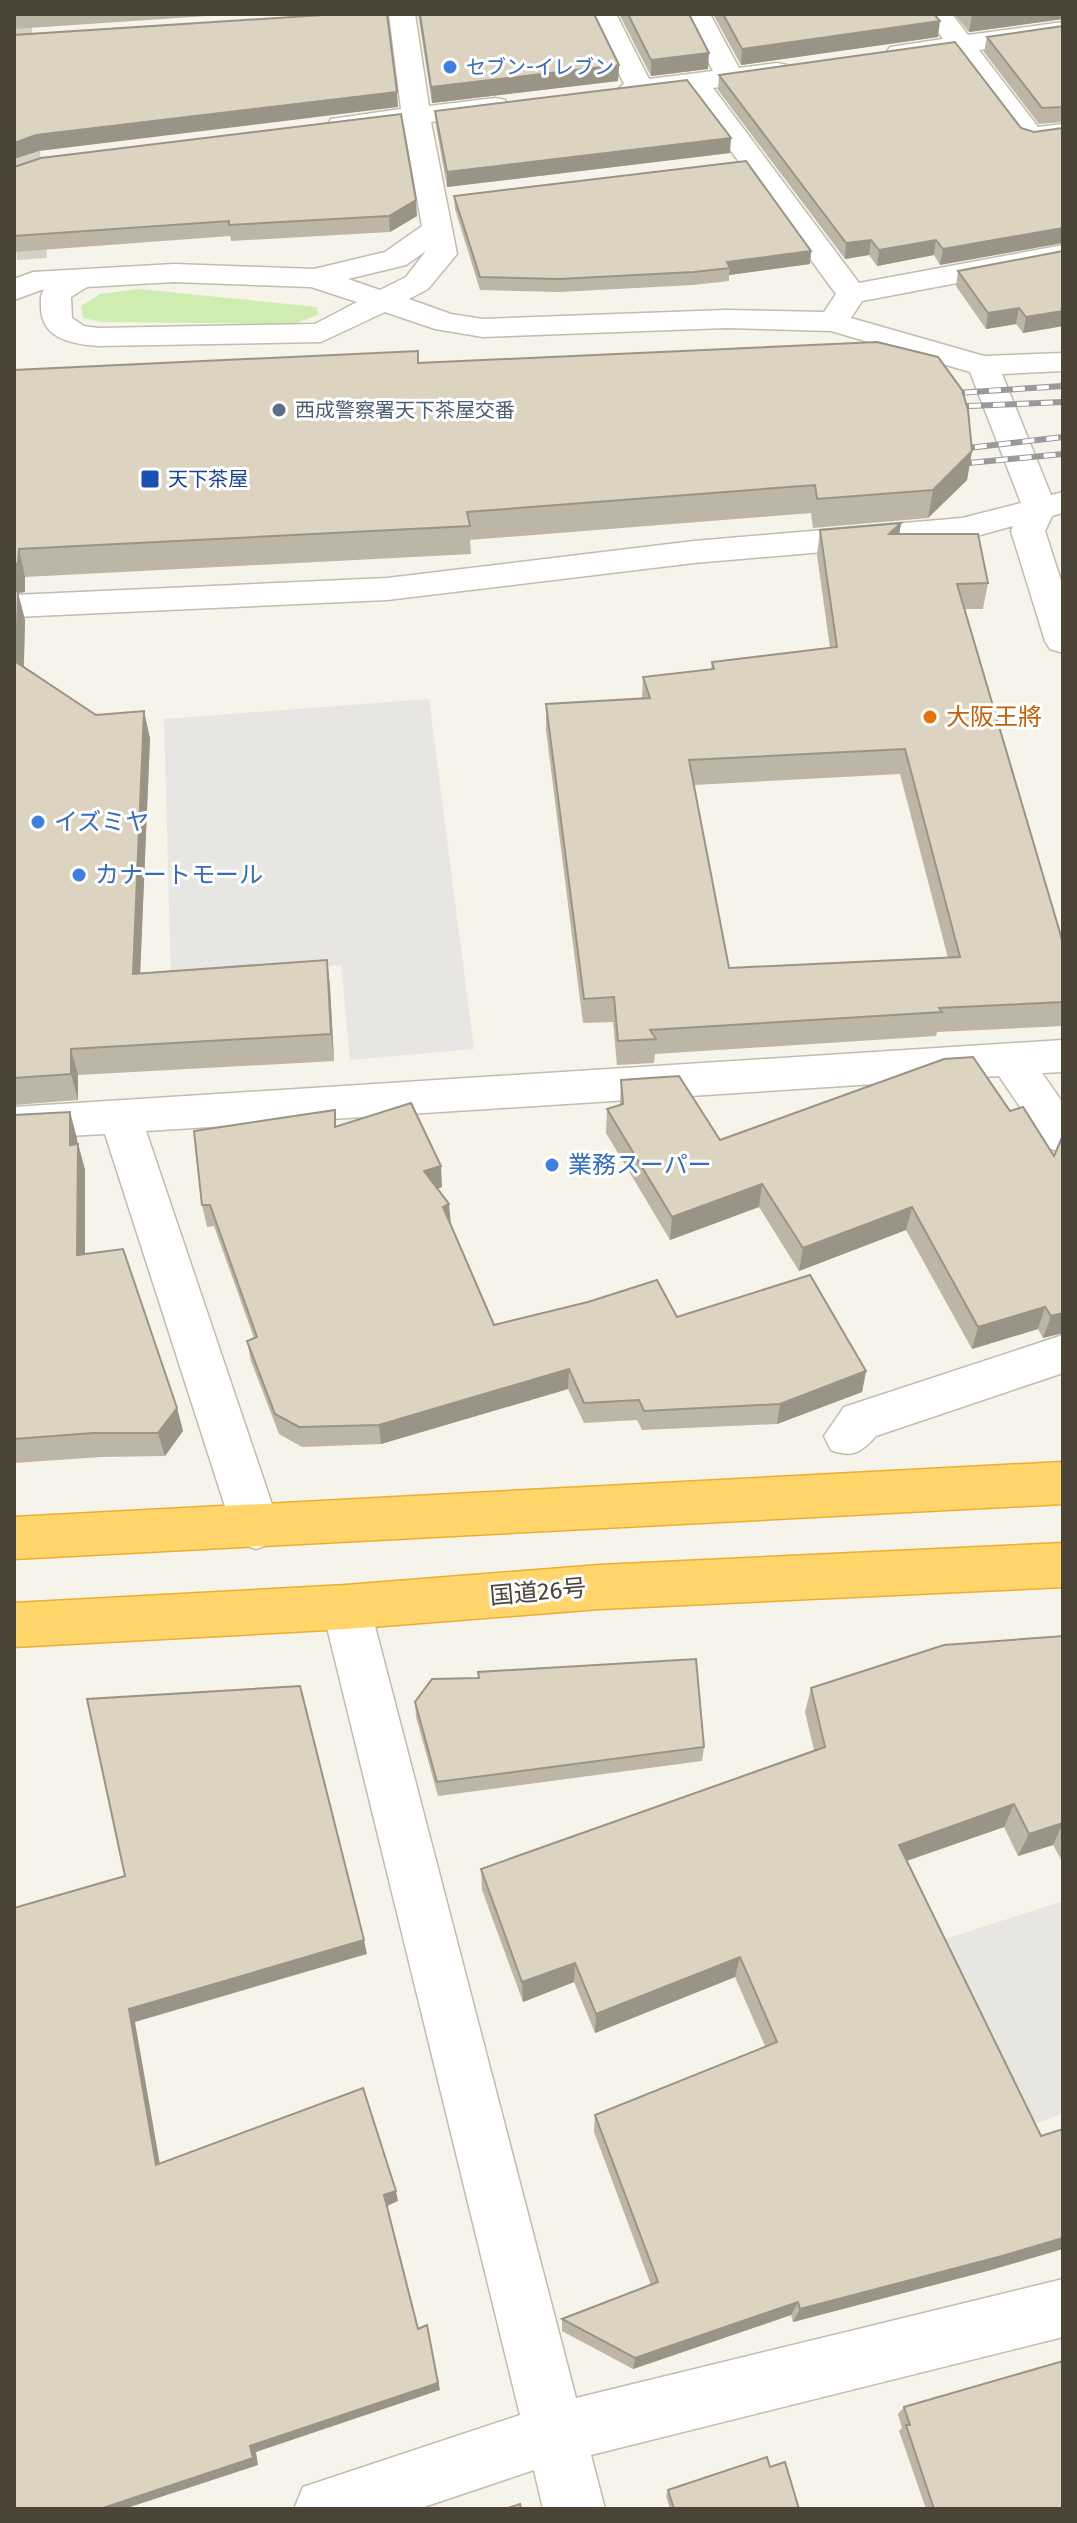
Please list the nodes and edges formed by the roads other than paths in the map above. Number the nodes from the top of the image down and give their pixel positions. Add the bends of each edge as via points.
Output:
1 (402, 14) edge
2 (603, 14) edge
3 (697, 14) edge
4 (938, 14) edge
5 (371, 16) edge
6 (1063, 30) edge
7 (959, 45) junction
8 (868, 58) edge
9 (806, 66) edge
10 (730, 77) junction
11 (695, 82) junction
12 (640, 89) junction
13 (611, 92) edge
14 (521, 103) edge
15 (416, 115) junction
16 (322, 127) edge
17 (1063, 132) edge
18 (752, 162) junction
19 (722, 165) edge
20 (461, 197) edge
21 (433, 215) junction
22 (1063, 254) edge
23 (314, 278) junction
24 (79, 279) junction
25 (14, 291) edge
26 (851, 294) junction
27 (384, 299) junction
28 (833, 322) junction
29 (1063, 362) edge
30 (983, 366) junction
31 (1051, 504) edge
32 (14, 606) edge
33 (1063, 641) edge
34 (1063, 1056) edge
35 (1010, 1059) junction
36 (120, 1116) junction
37 (14, 1123) edge
38 (1063, 1136) edge
39 (1063, 1354) edge
40 (847, 1436) dead end
41 (1063, 1483) edge
42 (256, 1528) junction
43 (14, 1538) edge
44 (1063, 1565) edge
45 (346, 1607) junction
46 (14, 1625) edge
47 (1063, 2308) edge
48 (553, 2434) junction
49 (325, 2509) edge
50 (574, 2509) edge

1 - 5 street
1 - 15 street
2 - 12 street
3 - 10 street
4 - 7 street
6 - 7 street
7 - 8 street
7 - 17 street via 1031,136
9 - 10 street
10 - 11 street
11 - 12 street
11 - 18 street
12 - 13 street
14 - 15 street
15 - 16 street
15 - 21 street
18 - 19 street
18 - 26 street
20 - 21 street
21 - 23 street via 395,259
21 - 27 street via 442,254 417,283
22 - 26 street
23 - 24 street via 174,273
23 - 27 street
24 - 25 street via 33,281
24 - 27 street via 56,294 57,321 76,335 98,337 321,333
26 - 28 street
27 - 28 street via 446,322 483,328 726,319
28 - 30 street
29 - 30 street
30 - 31 street
31 - 32 street via 962,529 694,552 387,589
31 - 33 street via 1028,531
34 - 35 street
35 - 36 street
35 - 38 street
36 - 37 street
36 - 42 street
39 - 40 street via 860,1421
41 - 42 highway
42 - 43 highway
44 - 45 highway, 国道26号 via 600,1587
45 - 46 highway, 国道26号
45 - 48 street
47 - 48 street
48 - 49 street
48 - 50 street

